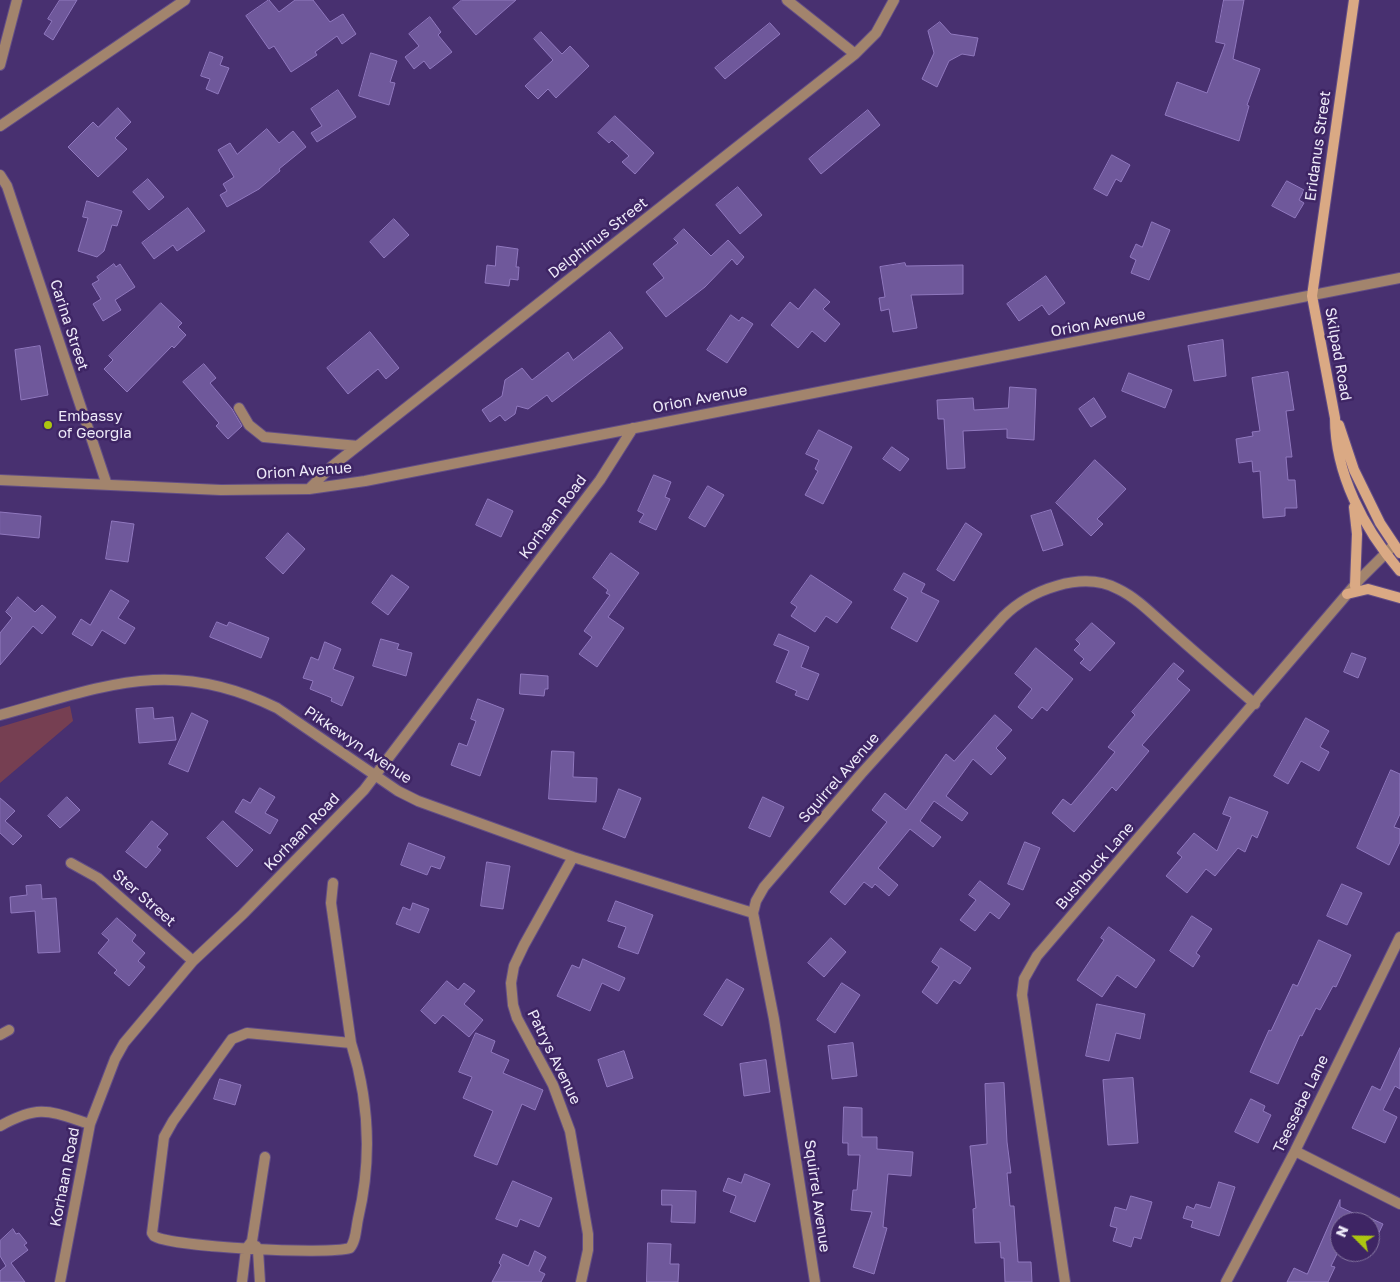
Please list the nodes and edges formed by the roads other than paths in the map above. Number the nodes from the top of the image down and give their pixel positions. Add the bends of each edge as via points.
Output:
1 (17, 0) edge
2 (184, 0) edge
3 (787, 0) edge
4 (894, 0) edge
5 (1354, 0) edge
6 (855, 54) junction
7 (0, 65) edge
8 (0, 126) edge
9 (0, 175) edge
10 (1400, 278) edge
11 (1312, 296) junction
12 (239, 408) dead end
13 (1335, 418) junction
14 (633, 428) junction
15 (358, 446) junction
16 (0, 480) edge
17 (106, 485) junction
18 (309, 489) junction
19 (1353, 501) junction
20 (1397, 549) edge
21 (1385, 554) junction
22 (1400, 572) edge
23 (1355, 586) junction
24 (1347, 594) junction
25 (1400, 598) edge
26 (1255, 704) junction
27 (0, 715) edge
28 (376, 775) junction
29 (573, 857) junction
30 (71, 864) dead end
31 (333, 883) dead end
32 (752, 913) junction
33 (1400, 937) edge
34 (193, 961) junction
35 (351, 1043) junction
36 (90, 1124) junction
37 (0, 1126) edge
38 (1295, 1151) junction
39 (265, 1157) dead end
40 (1400, 1204) edge
41 (249, 1245) junction
42 (258, 1250) junction
43 (60, 1282) edge
44 (242, 1282) edge
45 (260, 1282) edge
46 (581, 1282) edge
47 (815, 1282) edge
48 (1065, 1282) edge
49 (1226, 1282) edge

1 - 7 street
2 - 8 street
3 - 6 street
4 - 6 street, Delphinus Street via 876,33
5 - 11 street, Eridanus Street
6 - 15 street, Delphinus Street
9 - 17 street, Carina Street via 7,186
10 - 11 street, Orion Avenue
11 - 13 street, Skilpad Road
11 - 14 street, Orion Avenue
12 - 15 street via 249,425 264,437
13 - 19 street, Skilpad Road via 1336,437
13 - 20 street, Skilpad Road via 1354,470 1380,523
14 - 18 street, Orion Avenue via 364,482
14 - 28 street, Korhaan Road via 600,480
15 - 18 street, Delphinus Street
16 - 17 street, Orion Avenue
17 - 18 street, Orion Avenue via 221,490
19 - 21 street, Skilpad Road
19 - 23 street via 1357,534
20 - 21 street, Bushbuck Lane
21 - 22 street, Skilpad Road
21 - 23 street, Bushbuck Lane
23 - 24 street, Bushbuck Lane
24 - 25 street via 1368,589
24 - 26 street, Bushbuck Lane
26 - 32 street, Squirrel Avenue via 1145,608 1117,588 1088,581 1030,595 1003,616 861,774 764,888
26 - 48 street, Bushbuck Lane via 1037,956 1024,979 1022,995
27 - 28 street, Pikkewyn Avenue via 128,682 189,680 238,692 277,708
28 - 29 street, Pikkewyn Avenue via 408,796 441,810
28 - 34 street, Korhaan Road via 331,826
29 - 32 street, Pikkewyn Avenue
29 - 46 street, Patrys Avenue via 524,945 511,975 511,983 517,1018 553,1085 570,1131 588,1234
30 - 34 street, Ster Street via 98,878
31 - 35 street via 331,903
32 - 47 street, Squirrel Avenue via 774,1019
33 - 38 street, Tsessebe Lane
34 - 36 street, Korhaan Road via 124,1043
35 - 41 street via 238,1034 167,1131 162,1147 154,1236
35 - 42 street via 364,1092 368,1143 364,1196 352,1245 344,1250
36 - 37 street via 44,1110 28,1112
36 - 43 street, Korhaan Road
38 - 40 street
38 - 49 street, Tsessebe Lane
39 - 41 street
41 - 42 street
41 - 44 street
42 - 45 street

